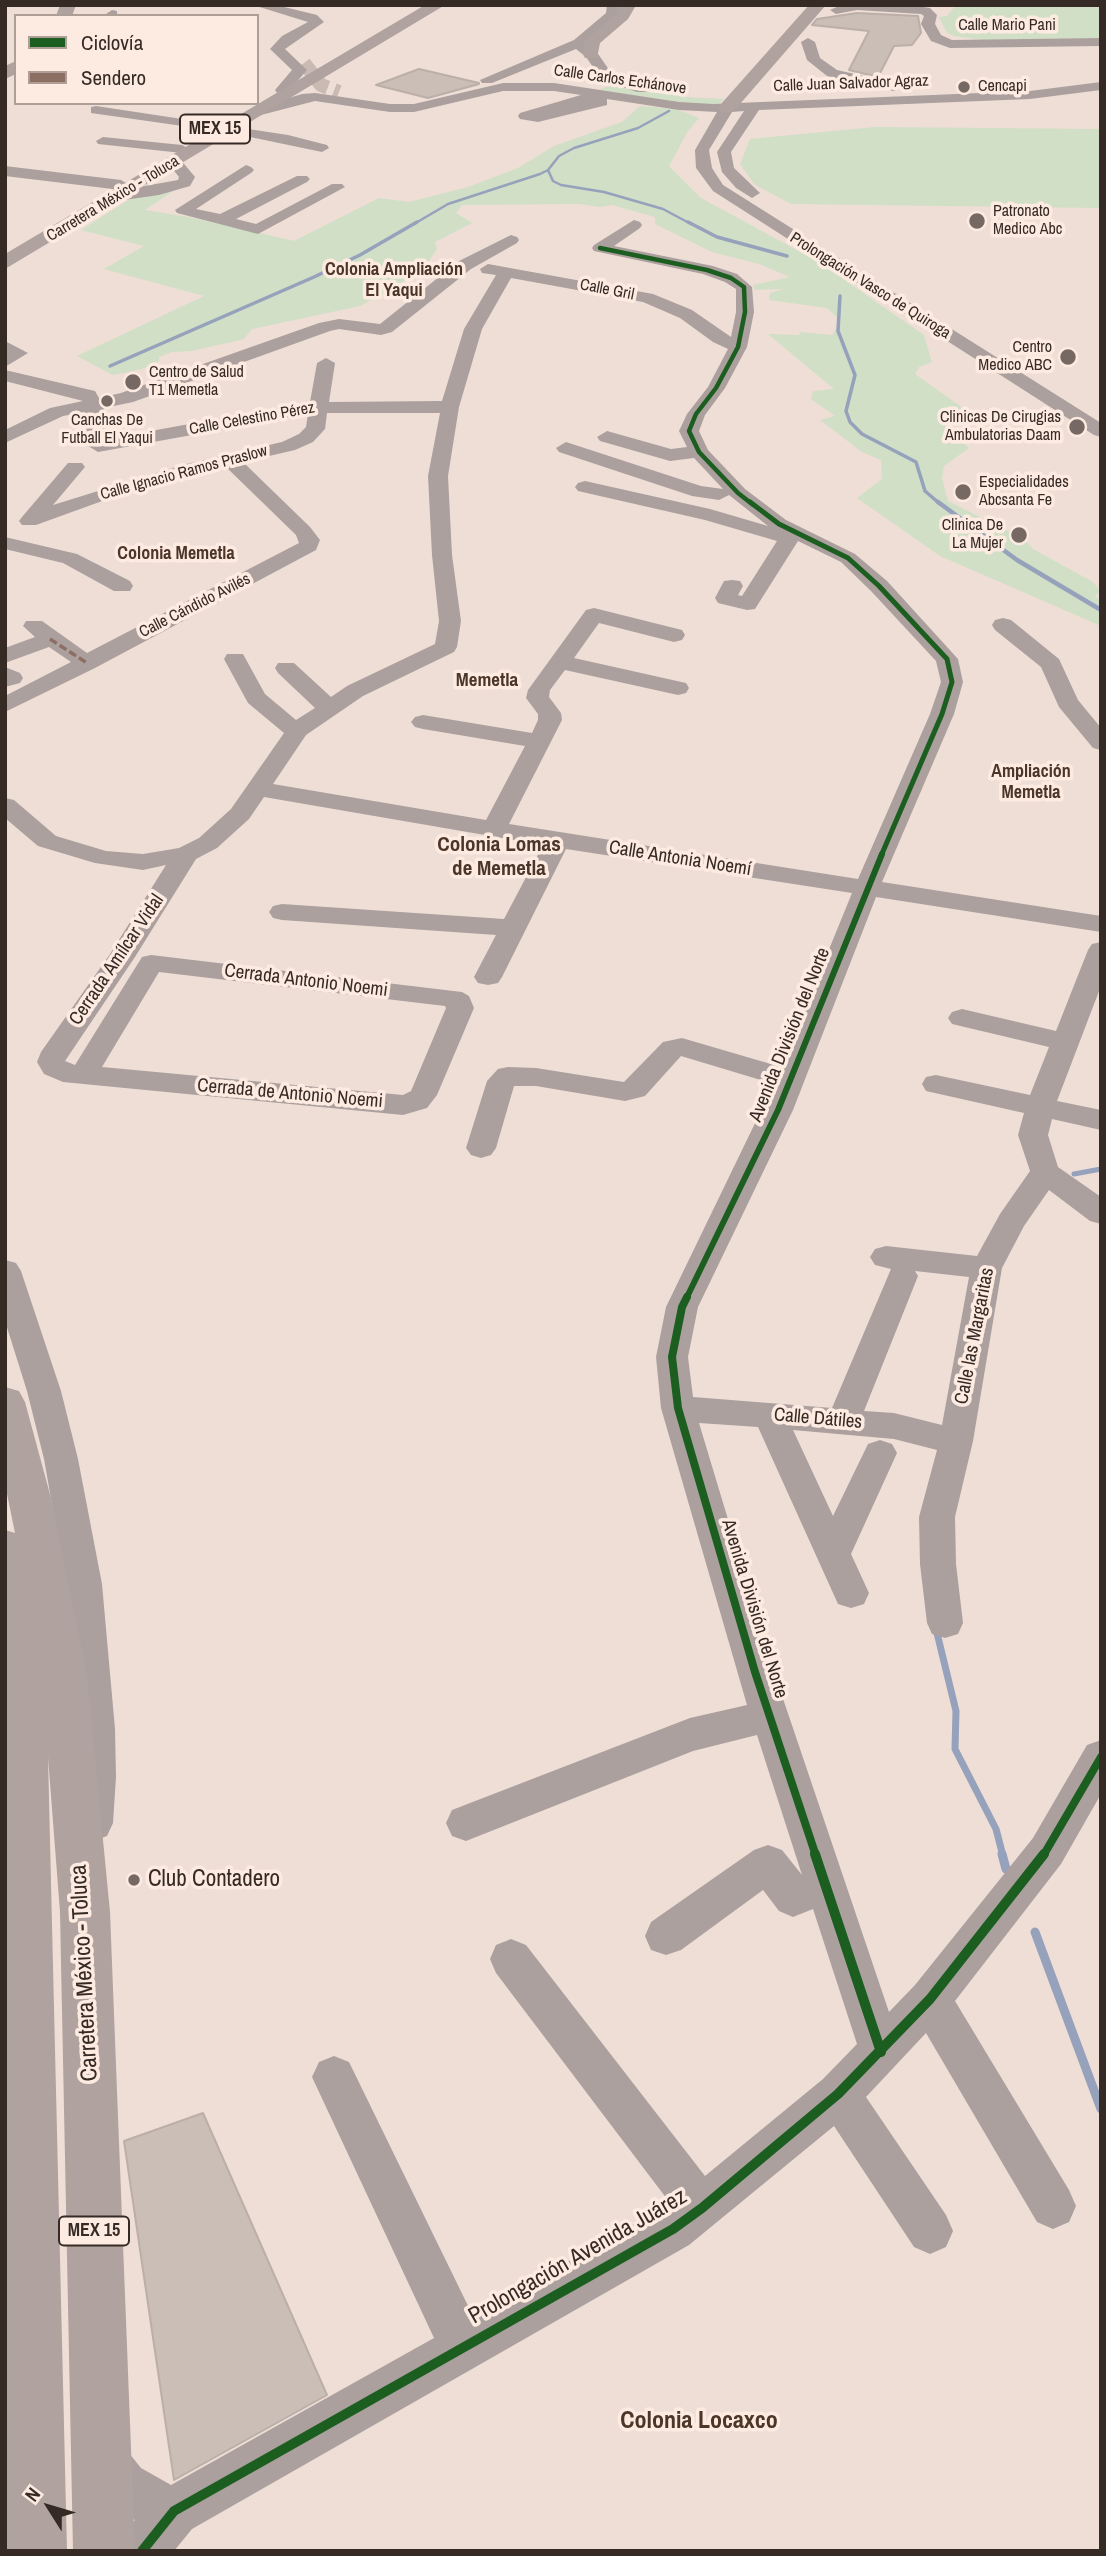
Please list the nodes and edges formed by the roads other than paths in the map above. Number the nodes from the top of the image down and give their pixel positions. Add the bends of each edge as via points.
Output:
1 (259, 5) edge
2 (425, 5) edge
3 (437, 5) edge
4 (818, 5) edge
5 (880, 5) edge
6 (620, 6) edge
7 (838, 8) edge
8 (927, 20) junction
9 (1101, 42) edge
10 (585, 48) junction
11 (803, 48) joint
12 (268, 62) dead end
13 (298, 63) junction
14 (607, 77) junction
15 (1101, 78) edge
16 (336, 82) junction
17 (1101, 86) edge
18 (503, 88) junction
19 (282, 90) junction
20 (579, 90) junction
21 (944, 92) junction
22 (997, 93) junction
23 (731, 97) junction
24 (798, 100) junction
25 (367, 105) junction
26 (96, 110) dead end
27 (261, 111) junction
28 (225, 128) junction
29 (713, 128) junction
30 (103, 141) dead end
31 (322, 148) dead end
32 (178, 155) junction
33 (247, 170) dead end
34 (5, 171) edge
35 (302, 179) dead end
36 (185, 183) junction
37 (337, 187) dead end
38 (220, 189) junction
39 (119, 191) junction
40 (220, 220) junction
41 (634, 225) dead end
42 (512, 240) dead end
43 (657, 262) junction
44 (9, 264) edge
45 (466, 265) junction
46 (874, 268) junction
47 (506, 272) junction
48 (849, 273) junction
49 (615, 290) junction
50 (973, 330) dead end
51 (738, 347) junction
52 (326, 363) dead end
53 (5, 375) edge
54 (94, 404) junction
55 (318, 407) junction
56 (450, 407) junction
57 (50, 415) junction
58 (1101, 431) edge
59 (5, 437) edge
60 (607, 437) dead end
61 (566, 448) dead end
62 (699, 452) junction
63 (5, 454) edge
64 (229, 459) junction
65 (75, 467) dead end
66 (585, 486) dead end
67 (738, 493) junction
68 (29, 521) junction
69 (792, 535) junction
70 (7, 545) edge
71 (122, 586) dead end
72 (732, 586) dead end
73 (1003, 625) dead end
74 (641, 649) dead end
75 (5, 656) edge
76 (235, 659) dead end
77 (559, 662) junction
78 (87, 663) junction
79 (286, 668) dead end
80 (5, 674) edge
81 (5, 680) edge
82 (678, 688) dead end
83 (5, 705) edge
84 (329, 708) junction
85 (423, 722) dead end
86 (298, 730) junction
87 (540, 741) junction
88 (1101, 743) edge
89 (259, 789) junction
90 (5, 805) edge
91 (494, 829) junction
92 (558, 840) junction
93 (186, 854) junction
94 (867, 888) junction
95 (282, 912) dead end
96 (1101, 924) edge
97 (513, 928) junction
98 (1101, 950) edge
99 (488, 977) dead end
100 (459, 1002) joint
101 (962, 1018) dead end
102 (1065, 1042) junction
103 (54, 1067) joint
104 (83, 1075) junction
105 (790, 1079) junction
106 (936, 1084) dead end
107 (1040, 1107) junction
108 (1101, 1120) edge
109 (481, 1149) dead end
110 (1045, 1172) junction
111 (1101, 1213) edge
112 (986, 1269) junction
113 (5, 1271) edge
114 (21, 1398) edge
115 (678, 1408) junction
116 (769, 1415) junction
117 (843, 1421) junction
118 (956, 1441) junction
119 (880, 1453) dead end
120 (5, 1547) edge
121 (833, 1554) junction
122 (851, 1593) dead end
123 (945, 1623) dead end
124 (769, 1716) junction
125 (1101, 1758) edge
126 (466, 1823) dead end
127 (5, 1883) edge
128 (825, 1885) junction
129 (27, 1932) junction
130 (666, 1936) dead end
131 (511, 1959) dead end
132 (930, 1999) junction
133 (881, 2052) junction
134 (334, 2077) dead end
135 (838, 2094) junction
136 (695, 2197) junction
137 (1053, 2206) dead end
138 (930, 2231) dead end
139 (463, 2347) junction
140 (101, 2455) junction
141 (174, 2511) junction
142 (36, 2551) edge
143 (104, 2551) edge
144 (142, 2551) edge

1 - 13 street via 317,19 277,49
2 - 19 main road, Carretera México - Toluca / MEX 15
3 - 16 main road, Carretera México - Toluca / MEX 15
4 - 23 main road
5 - 8 street, Calle Mario Pani via 925,11 931,15
6 - 10 main road via 622,16
7 - 8 street via 911,13
7 - 11 main road
8 - 9 street, Calle Mario Pani via 936,38 950,44
10 - 14 street
10 - 16 street via 427,98 395,101 368,97
11 - 21 street via 826,70 843,78
12 - 13 street
13 - 19 street via 300,70
14 - 20 street via 605,86
14 - 23 street via 650,91
15 - 22 street, Calle Juan Salvador Agraz
16 - 18 street via 374,103 396,105
16 - 25 street via 321,92
16 - 27 main road, Carretera México - Toluca / MEX 15
17 - 22 street, Calle Juan Salvador Agraz
18 - 20 street, Calle Carlos Echánove
18 - 25 street, Calle Carlos Echánove via 422,107
19 - 28 main road, Carretera México - Toluca / MEX 15
20 - 23 street, Calle Carlos Echánove via 602,98
21 - 22 street, Calle Juan Salvador Agraz
21 - 24 street, Calle Juan Salvador Agraz
22 - 24 street, Calle Juan Salvador Agraz
23 - 24 street, Calle Juan Salvador Agraz
23 - 29 street, Prolongación Vasco de Quiroga
23 - 29 street via 709,120
23 - 46 street, Prolongación Vasco de Quiroga via 724,152 727,169 741,185
25 - 27 street, Calle Carlos Echánove via 302,98
26 - 28 street
27 - 28 main road, Carretera México - Toluca / MEX 15
28 - 31 street
28 - 32 main road, Carretera México - Toluca / MEX 15
29 - 48 street, Prolongación Vasco de Quiroga via 702,149 704,169 718,188
30 - 32 street
32 - 36 street
32 - 39 main road, Carretera México - Toluca / MEX 15
33 - 38 street
34 - 39 street
35 - 40 street
36 - 38 street
36 - 39 street via 159,190
37 - 40 street via 258,229
38 - 40 street via 183,210
39 - 44 main road, Carretera México - Toluca / MEX 15
39 - 44 main road, Carretera México - Toluca / MEX 15 via 75,221 70,230
41 - 43 street via 600,248
42 - 45 street
43 - 49 street
43 - 51 street via 707,270 744,287
45 - 47 street, Calle Gril
45 - 54 street via 386,328 325,327 127,398
46 - 48 street
46 - 50 street, Prolongación Vasco de Quiroga
47 - 49 street, Calle Gril
47 - 56 street via 473,328
48 - 58 street, Prolongación Vasco de Quiroga
49 - 51 street, Calle Gril via 685,314
51 - 62 street via 692,423 690,431
52 - 55 street
53 - 54 street via 84,393
54 - 55 street, Calle Celestino Pérez via 98,446
54 - 57 street
55 - 56 street, Calle Celestino Pérez
55 - 64 street, Calle Ignacio Ramos Praslow via 315,429 306,438
56 - 84 street via 438,476 450,621 446,647 374,680
57 - 59 street
57 - 63 street
60 - 62 street via 670,456
61 - 67 street via 699,492
62 - 67 street, Avenida División del Norte
64 - 68 street, Calle Ignacio Ramos Praslow
64 - 78 street, Calle Cándido Avilés via 297,539
65 - 68 street
66 - 69 street
67 - 69 street, Avenida División del Norte
68 - 70 street
69 - 72 street via 747,604 726,598
69 - 94 street, Avenida División del Norte via 848,558 947,659 952,682
70 - 71 street via 70,558
73 - 88 street via 1051,664 1067,702
74 - 77 street via 664,632 594,615
75 - 78 street via 42,632
76 - 86 street via 256,698
77 - 82 street
77 - 87 street via 537,698 550,720
78 - 83 street, Calle Cándido Avilés
79 - 84 street
80 - 81 street via 12,678
84 - 86 street
85 - 87 street
86 - 89 street
87 - 91 street
89 - 91 street, Calle Antonia Noemí
89 - 93 street via 221,833
90 - 93 street via 47,841 104,858 143,862
91 - 92 street, Calle Antonia Noemí
92 - 94 street, Calle Antonia Noemí
92 - 97 street
93 - 103 street, Cerrada Amílcar Vidal via 55,1052
94 - 96 street, Calle Antonia Noemí
94 - 105 street, Avenida División del Norte
95 - 97 street
97 - 99 street
98 - 102 street
100 - 104 street, Cerrada Antonio Noemi via 151,963
100 - 104 street, Cerrada de Antonio Noemi via 423,1095 410,1105
101 - 102 street
102 - 107 street
103 - 104 street, Cerrada de Antonio Noemi
105 - 109 street via 682,1046 673,1048 635,1089 625,1092 508,1076 501,1081
105 - 115 street, Avenida División del Norte via 682,1307 672,1357
106 - 107 street
107 - 108 street
107 - 110 street via 1033,1135
110 - 111 street
110 - 112 street, Calle las Margaritas
112 - 117 street via 894,1267
112 - 118 street, Calle las Margaritas
113 - 114 street
114 - 140 main road, Carretera México - Toluca / MEX 15 via 30,1498 64,1675 85,1912
115 - 116 street, Calle Dátiles
115 - 124 street, Avenida División del Norte
116 - 117 street, Calle Dátiles
116 - 121 street
117 - 118 street, Calle Dátiles via 894,1426
118 - 123 street, Calle las Margaritas via 937,1517
119 - 121 street
120 - 129 main road, MEX 15 via 23,1678
121 - 122 street
124 - 126 street via 690,1735
124 - 128 street, Avenida División del Norte
125 - 132 street, Prolongación Avenida Juárez via 1047,1851
127 - 129 street
128 - 130 street via 793,1898 768,1863
128 - 133 street, Avenida División del Norte
129 - 142 main road, MEX 15
131 - 136 street
132 - 133 street, Prolongación Avenida Juárez
132 - 137 street
133 - 135 street, Prolongación Avenida Juárez
134 - 139 street
135 - 136 street, Prolongación Avenida Juárez
135 - 138 street
136 - 139 street, Prolongación Avenida Juárez via 673,2229
139 - 141 street, Prolongación Avenida Juárez
140 - 141 street via 124,2485
140 - 143 main road, Carretera México - Toluca / MEX 15
141 - 144 street, Prolongación Avenida Juárez

